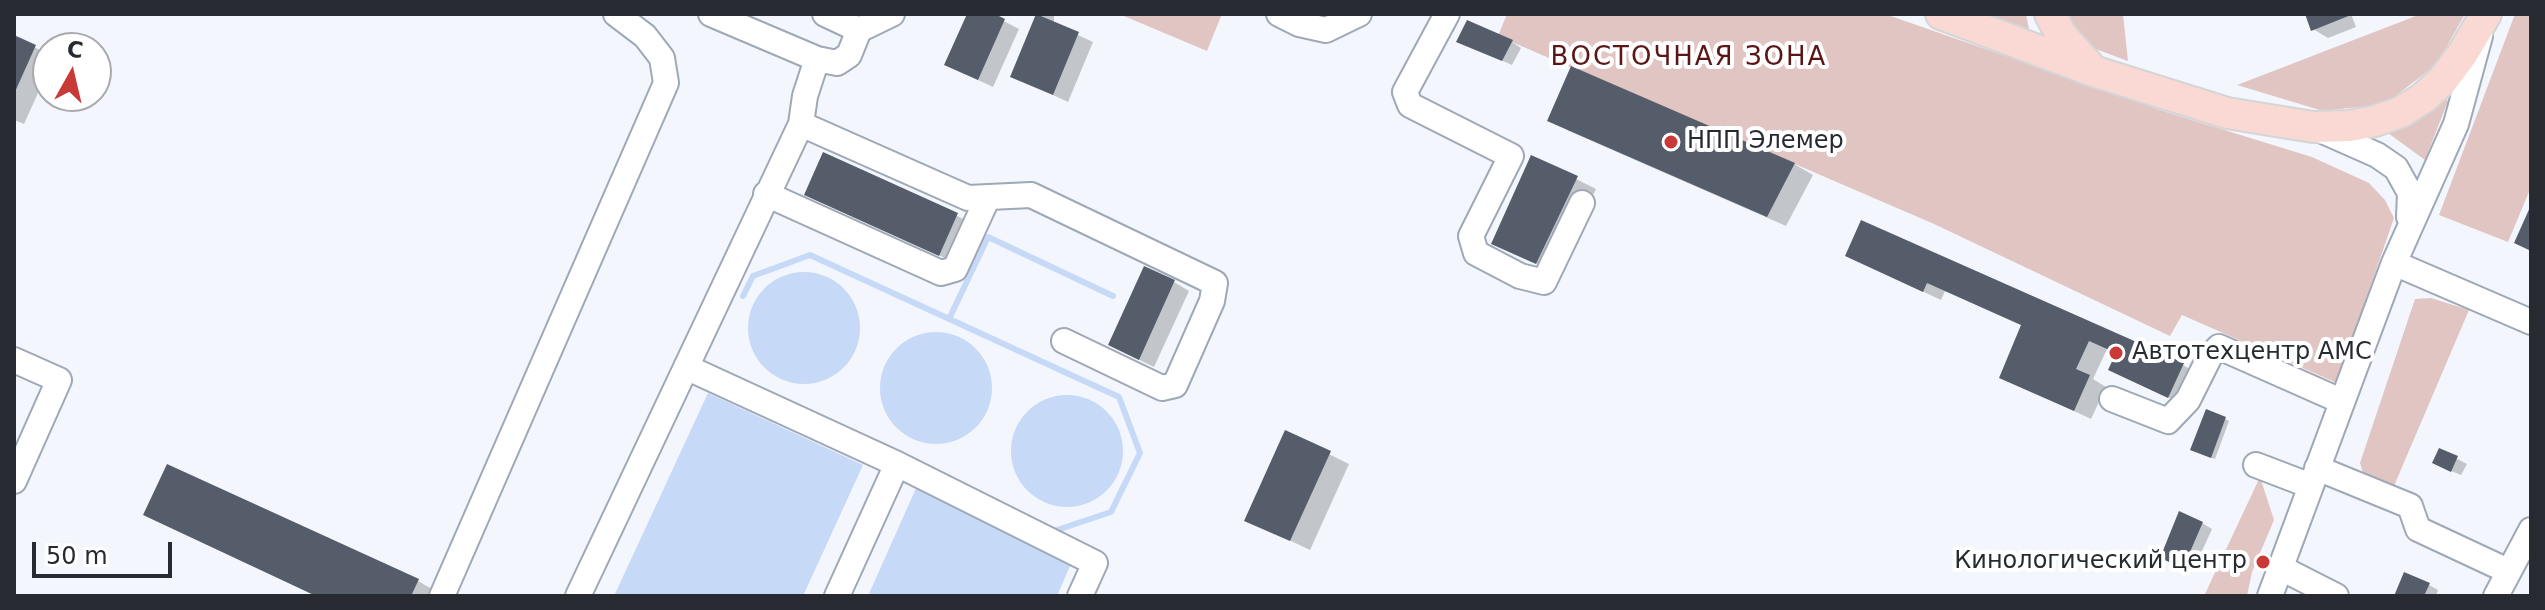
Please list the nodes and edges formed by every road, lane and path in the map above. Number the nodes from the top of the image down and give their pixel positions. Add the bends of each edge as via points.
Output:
1 (616, 14) edge
2 (711, 14) edge
3 (825, 14) edge
4 (892, 14) edge
5 (1279, 14) edge
6 (1359, 14) edge
7 (1447, 14) edge
8 (1941, 14) edge
9 (2050, 14) edge
10 (2486, 14) edge
11 (859, 30) junction
12 (817, 59) junction
13 (2093, 71) junction
14 (801, 124) junction
15 (2313, 127) junction
16 (766, 194) junction
17 (988, 197) junction
18 (1582, 203) dead end
19 (2408, 230) junction
20 (2394, 263) junction
21 (2531, 322) edge
22 (1064, 341) dead end
23 (14, 360) edge
24 (686, 367) junction
25 (2112, 399) dead end
26 (2341, 401) junction
27 (897, 464) junction
28 (2256, 465) dead end
29 (2314, 477) junction
30 (14, 481) edge
31 (2531, 530) edge
32 (2281, 568) junction
33 (2508, 571) junction
34 (442, 596) edge
35 (578, 596) edge
36 (837, 596) edge
37 (1080, 596) edge
38 (2270, 596) edge
39 (2336, 596) edge
40 (2496, 596) edge

1 - 34 street via 645,36 662,58 666,83
2 - 12 street
3 - 11 street
4 - 11 street
5 - 6 street via 1326,30
7 - 18 street via 1405,92 1410,105 1511,156 1471,236 1476,253 1544,282
8 - 13 main road
9 - 13 main road
10 - 15 main road via 2442,81 2423,98 2375,121
10 - 19 street via 2456,124
11 - 12 street via 849,55 837,63
12 - 14 street
13 - 15 main road via 2227,113
14 - 16 street
14 - 17 street via 968,198
15 - 19 street via 2396,168 2410,193
16 - 17 street via 941,273 955,269
16 - 24 street
17 - 22 street via 1031,195 1215,283 1175,385 1162,388
19 - 20 street
20 - 21 street
20 - 26 street
23 - 30 street via 59,380
24 - 27 street
24 - 35 street
25 - 26 street via 2168,421 2188,400 2219,347
26 - 29 street
27 - 36 street
27 - 37 street via 1095,563
28 - 29 street
29 - 32 street
29 - 33 street via 2410,506 2418,529
31 - 33 street
32 - 38 street
32 - 39 street
33 - 40 street

